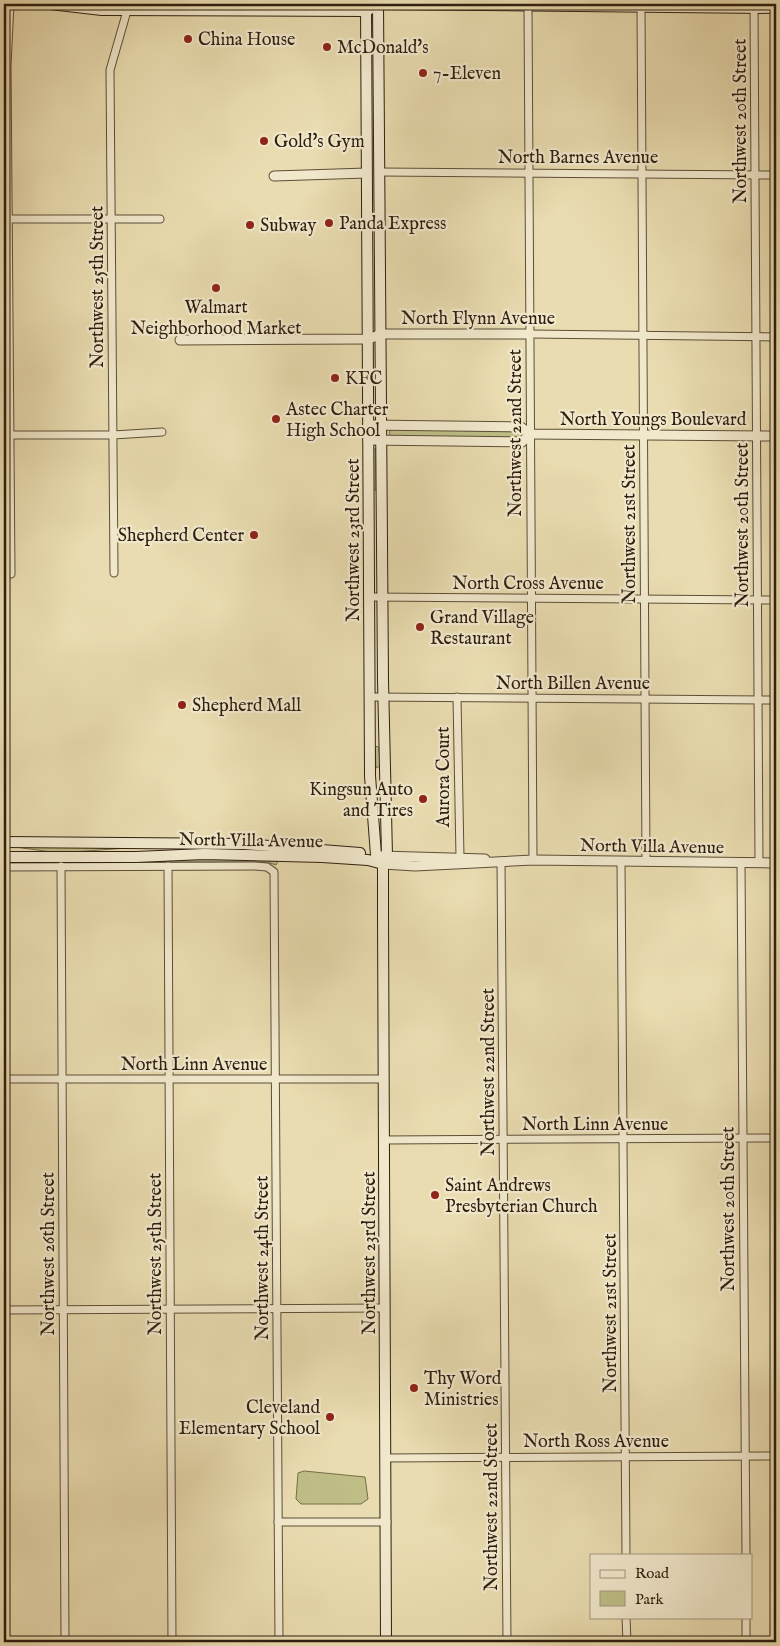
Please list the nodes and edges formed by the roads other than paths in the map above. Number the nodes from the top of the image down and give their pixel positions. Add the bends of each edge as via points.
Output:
1 (4, 4) edge
2 (10, 4) edge
3 (50, 4) edge
4 (55, 4) edge
5 (377, 4) edge
6 (494, 5) edge
7 (611, 5) edge
8 (528, 6) junction
9 (730, 6) edge
10 (128, 7) edge
11 (181, 7) edge
12 (219, 7) edge
13 (641, 7) junction
14 (366, 8) edge
15 (754, 8) junction
16 (776, 8) edge
17 (380, 148) junction
18 (380, 172) junction
19 (367, 173) junction
20 (529, 173) junction
21 (642, 174) junction
22 (755, 174) junction
23 (776, 175) edge
24 (274, 176) dead end
25 (380, 187) junction
26 (6, 219) edge
27 (112, 219) junction
28 (160, 219) dead end
29 (368, 240) junction
30 (381, 240) junction
31 (368, 281) junction
32 (381, 281) junction
33 (382, 334) junction
34 (530, 334) junction
35 (642, 336) junction
36 (756, 336) junction
37 (776, 337) edge
38 (369, 339) junction
39 (180, 340) dead end
40 (368, 425) junction
41 (381, 425) junction
42 (162, 432) dead end
43 (530, 434) junction
44 (7, 435) edge
45 (113, 435) junction
46 (643, 435) junction
47 (757, 436) junction
48 (776, 436) edge
49 (368, 440) junction
50 (381, 441) junction
51 (382, 506) junction
52 (368, 507) junction
53 (114, 573) dead end
54 (11, 574) dead end
55 (369, 597) junction
56 (382, 597) junction
57 (531, 598) junction
58 (644, 599) junction
59 (757, 600) junction
60 (776, 600) edge
61 (382, 637) junction
62 (369, 666) junction
63 (382, 680) junction
64 (370, 697) junction
65 (383, 697) junction
66 (457, 697) junction
67 (532, 698) junction
68 (645, 699) junction
69 (758, 700) junction
70 (776, 700) edge
71 (370, 738) junction
72 (384, 738) junction
73 (385, 775) junction
74 (370, 776) junction
75 (373, 810) junction
76 (386, 810) junction
77 (4, 842) edge
78 (152, 843) junction
79 (182, 853) junction
80 (5, 855) edge
81 (460, 856) junction
82 (136, 857) junction
83 (382, 858) junction
84 (533, 860) junction
85 (499, 861) junction
86 (622, 862) junction
87 (646, 862) junction
88 (741, 863) junction
89 (759, 863) junction
90 (776, 863) edge
91 (61, 866) junction
92 (168, 866) junction
93 (4, 867) edge
94 (274, 874) joint
95 (276, 1078) junction
96 (4, 1079) edge
97 (62, 1079) junction
98 (169, 1079) junction
99 (384, 1079) junction
100 (743, 1138) junction
101 (776, 1138) edge
102 (623, 1139) junction
103 (384, 1140) junction
104 (503, 1140) junction
105 (385, 1308) junction
106 (63, 1309) junction
107 (170, 1309) junction
108 (277, 1309) junction
109 (4, 1310) edge
110 (505, 1456) junction
111 (745, 1456) junction
112 (776, 1456) edge
113 (626, 1457) junction
114 (387, 1458) junction
115 (278, 1522) junction
116 (387, 1522) junction
117 (626, 1554) edge
118 (746, 1554) edge
119 (626, 1618) edge
120 (746, 1618) edge
121 (65, 1642) edge
122 (172, 1642) edge
123 (279, 1642) edge
124 (386, 1642) edge
125 (507, 1642) edge
126 (627, 1642) edge
127 (746, 1642) edge

1 - 2 main road
2 - 3 main road
2 - 26 street
3 - 4 main road
3 - 10 main road via 102,10
5 - 6 main road
5 - 14 main road
5 - 17 main road, Northwest 23rd Street
6 - 8 main road
7 - 8 main road
7 - 13 main road
8 - 20 street, Northwest 22nd Street
9 - 13 main road
9 - 15 main road
10 - 11 main road
10 - 27 street, Northwest 25th Street via 110,70
11 - 12 main road
12 - 14 main road
13 - 21 street, Northwest 21st Street
14 - 19 main road, Northwest 23rd Street
15 - 16 main road
15 - 22 street, Northwest 20th Street
17 - 18 main road, Northwest 23rd Street
17 - 19 street
18 - 20 street, North Barnes Avenue
18 - 25 main road, Northwest 23rd Street
19 - 24 street
19 - 25 street
19 - 29 main road, Northwest 23rd Street
20 - 21 street, North Barnes Avenue
20 - 34 street, Northwest 22nd Street
21 - 22 street, North Barnes Avenue
21 - 35 street, Northwest 21st Street
22 - 23 street, North Barnes Avenue
22 - 36 street, Northwest 20th Street
25 - 30 main road, Northwest 23rd Street
26 - 27 street
26 - 44 street
27 - 28 street
27 - 45 street, Northwest 25th Street
29 - 30 main road
29 - 31 main road, Northwest 23rd Street
30 - 32 main road, Northwest 23rd Street
31 - 32 main road
31 - 38 main road, Northwest 23rd Street
32 - 33 main road, Northwest 23rd Street
33 - 34 street, North Flynn Avenue
33 - 38 street, North Flynn Avenue
33 - 41 main road, Northwest 23rd Street
34 - 35 street, North Flynn Avenue
34 - 43 street, Northwest 22nd Street
35 - 36 street, North Flynn Avenue
35 - 46 street, Northwest 21st Street
36 - 37 street, North Flynn Avenue
36 - 47 street, Northwest 20th Street
38 - 39 street, North Flynn Avenue
38 - 40 main road, Northwest 23rd Street
40 - 41 street, North Youngs Boulevard
40 - 49 main road, Northwest 23rd Street
41 - 43 street, North Youngs Boulevard via 521,427
41 - 50 main road, Northwest 23rd Street
42 - 45 street
43 - 46 street, North Youngs Boulevard
43 - 50 street, North Youngs Boulevard via 522,442
43 - 57 street, Northwest 22nd Street
44 - 45 street
44 - 54 street
45 - 53 street, Northwest 25th Street
46 - 47 street, North Youngs Boulevard
46 - 58 street, Northwest 21st Street
47 - 48 street, North Youngs Boulevard
47 - 59 street, Northwest 20th Street
49 - 50 street, North Youngs Boulevard
49 - 52 main road, Northwest 23rd Street
50 - 51 main road, Northwest 23rd Street
51 - 52 main road
51 - 56 main road, Northwest 23rd Street
52 - 55 main road, Northwest 23rd Street
55 - 56 street, North Cross Avenue
55 - 62 main road, Northwest 23rd Street
56 - 57 street, North Cross Avenue
56 - 61 main road, Northwest 23rd Street
57 - 58 street, North Cross Avenue
57 - 67 street, Northwest 22nd Street
58 - 59 street, North Cross Avenue
58 - 68 street, Northwest 21st Street
59 - 60 street, North Cross Avenue
59 - 69 street, Northwest 20th Street
61 - 62 main road
61 - 63 main road, Northwest 23rd Street
62 - 63 main road
62 - 64 main road, Northwest 23rd Street
63 - 65 main road, Northwest 23rd Street
64 - 65 street, North Billen Avenue
64 - 71 main road, Northwest 23rd Street
65 - 66 street, North Billen Avenue
65 - 72 main road, Northwest 23rd Street
66 - 67 street, North Billen Avenue
66 - 81 street, Aurora Court
67 - 68 street, North Billen Avenue
67 - 84 street, Northwest 22nd Street
68 - 69 street, North Billen Avenue
68 - 87 street, Northwest 21st Street
69 - 70 street, North Billen Avenue
69 - 89 street, Northwest 20th Street
71 - 72 main road
71 - 74 main road, Northwest 23rd Street
72 - 73 main road, Northwest 23rd Street
73 - 74 main road
73 - 76 main road, Northwest 23rd Street
74 - 75 main road, Northwest 23rd Street
75 - 76 main road
75 - 83 main road, Northwest 23rd Street
76 - 83 main road, Northwest 23rd Street
77 - 78 main road, North Villa Avenue
78 - 79 main road
78 - 82 main road
78 - 83 main road, North Villa Avenue via 262,845
79 - 82 main road, North Villa Avenue
79 - 83 main road, North Villa Avenue
80 - 82 main road, North Villa Avenue
81 - 83 street, North Villa Avenue
81 - 85 street, North Villa Avenue
83 - 85 street, North Villa Avenue via 415,866
83 - 99 main road, Northwest 23rd Street
84 - 85 street, North Villa Avenue
84 - 86 street, North Villa Avenue
85 - 104 street, Northwest 22nd Street
86 - 87 street, North Villa Avenue
86 - 102 street, Northwest 21st Street
87 - 88 street, North Villa Avenue
88 - 89 street, North Villa Avenue
88 - 100 street, Northwest 20th Street
89 - 90 street, North Villa Avenue
91 - 92 street, North Villa Avenue
91 - 93 street, North Villa Avenue
91 - 97 street, Northwest 26th Street
92 - 94 street, North Villa Avenue via 264,866
92 - 98 street, Northwest 25th Street
94 - 95 street, Northwest 24th Street
95 - 98 street, North Linn Avenue
95 - 99 street, North Linn Avenue
95 - 108 street, Northwest 24th Street
96 - 97 street, North Linn Avenue
97 - 98 street, North Linn Avenue
97 - 106 street, Northwest 26th Street
98 - 107 street, Northwest 25th Street
99 - 103 main road, Northwest 23rd Street
100 - 101 street, North Linn Avenue
100 - 102 street, North Linn Avenue
100 - 111 street, Northwest 20th Street
102 - 104 street, North Linn Avenue
102 - 113 street, Northwest 21st Street
103 - 104 street, North Linn Avenue
103 - 105 main road, Northwest 23rd Street
104 - 110 street, Northwest 22nd Street
105 - 108 street
105 - 114 main road, Northwest 23rd Street
106 - 107 street
106 - 109 street
106 - 121 street, Northwest 26th Street
107 - 108 street
107 - 122 street, Northwest 25th Street
108 - 115 street, Northwest 24th Street
110 - 113 street, North Ross Avenue
110 - 114 street, North Ross Avenue
110 - 125 street, Northwest 22nd Street
111 - 112 street, North Ross Avenue
111 - 113 street, North Ross Avenue
111 - 118 street, Northwest 20th Street
113 - 117 street, Northwest 21st Street
114 - 116 main road, Northwest 23rd Street
115 - 116 street
115 - 123 street, Northwest 24th Street
116 - 124 main road, Northwest 23rd Street
119 - 126 street
120 - 127 street

